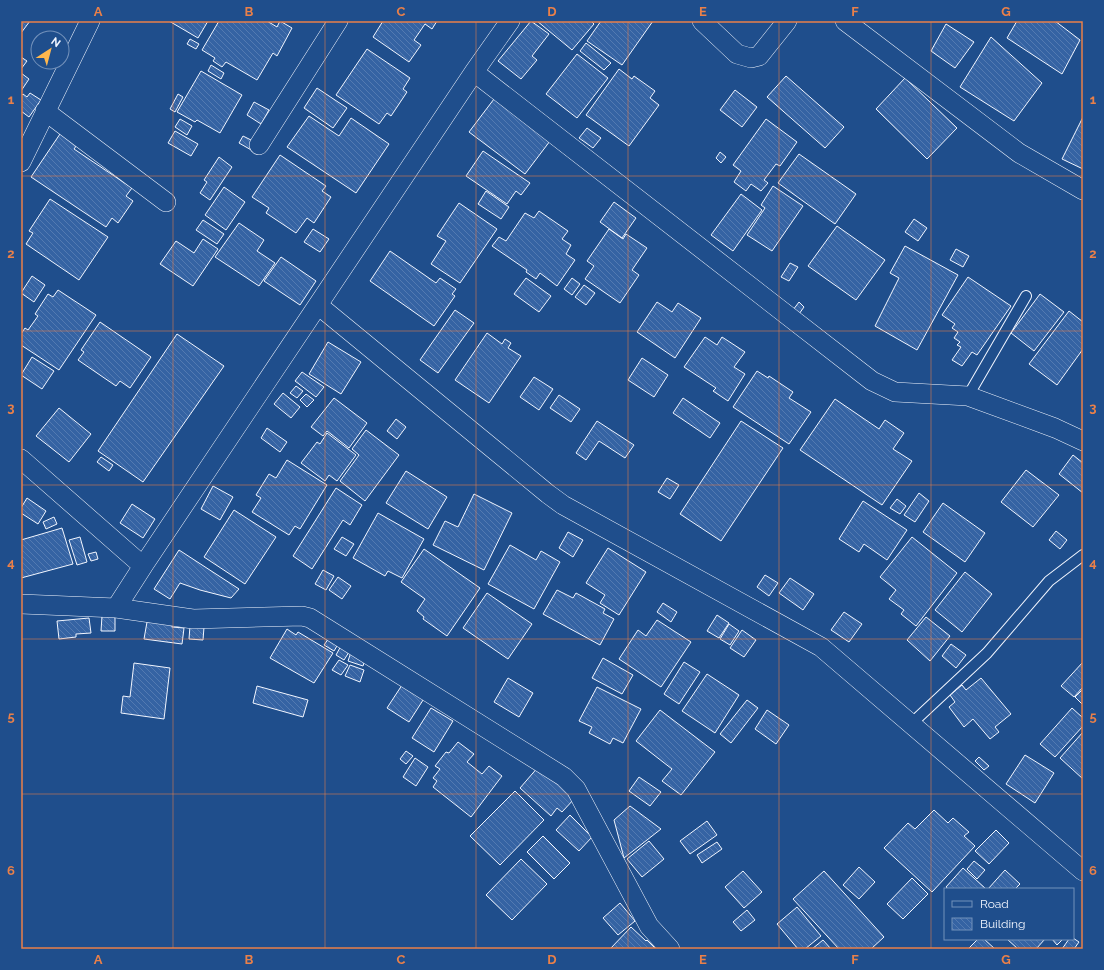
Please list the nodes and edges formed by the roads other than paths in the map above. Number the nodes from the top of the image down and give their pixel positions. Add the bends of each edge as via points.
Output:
1 (90, 21) edge
2 (338, 21) edge
3 (510, 21) edge
4 (702, 21) edge
5 (787, 21) edge
6 (845, 21) edge
7 (474, 72) junction
8 (45, 111) junction
9 (259, 145) dead end
10 (21, 162) edge
11 (1083, 190) edge
12 (166, 202) dead end
13 (1026, 296) dead end
14 (318, 305) junction
15 (968, 396) junction
16 (1083, 440) edge
17 (21, 459) edge
18 (1083, 555) edge
19 (143, 566) junction
20 (21, 604) edge
21 (116, 608) junction
22 (911, 724) junction
23 (1083, 871) edge
24 (670, 949) edge

1 - 8 street
2 - 9 street
3 - 7 street
4 - 5 street via 737,54 751,58 759,56
6 - 11 street via 1019,154
7 - 14 street
7 - 15 street via 872,382 895,392
8 - 10 street
8 - 12 street
13 - 15 lane
14 - 19 street
14 - 22 street via 553,498 808,638
15 - 16 street
17 - 19 street
18 - 22 lane via 1049,581 987,653
19 - 21 street
20 - 21 street
21 - 24 street via 193,619 302,616 310,618 564,777 576,789 649,926
22 - 23 street

